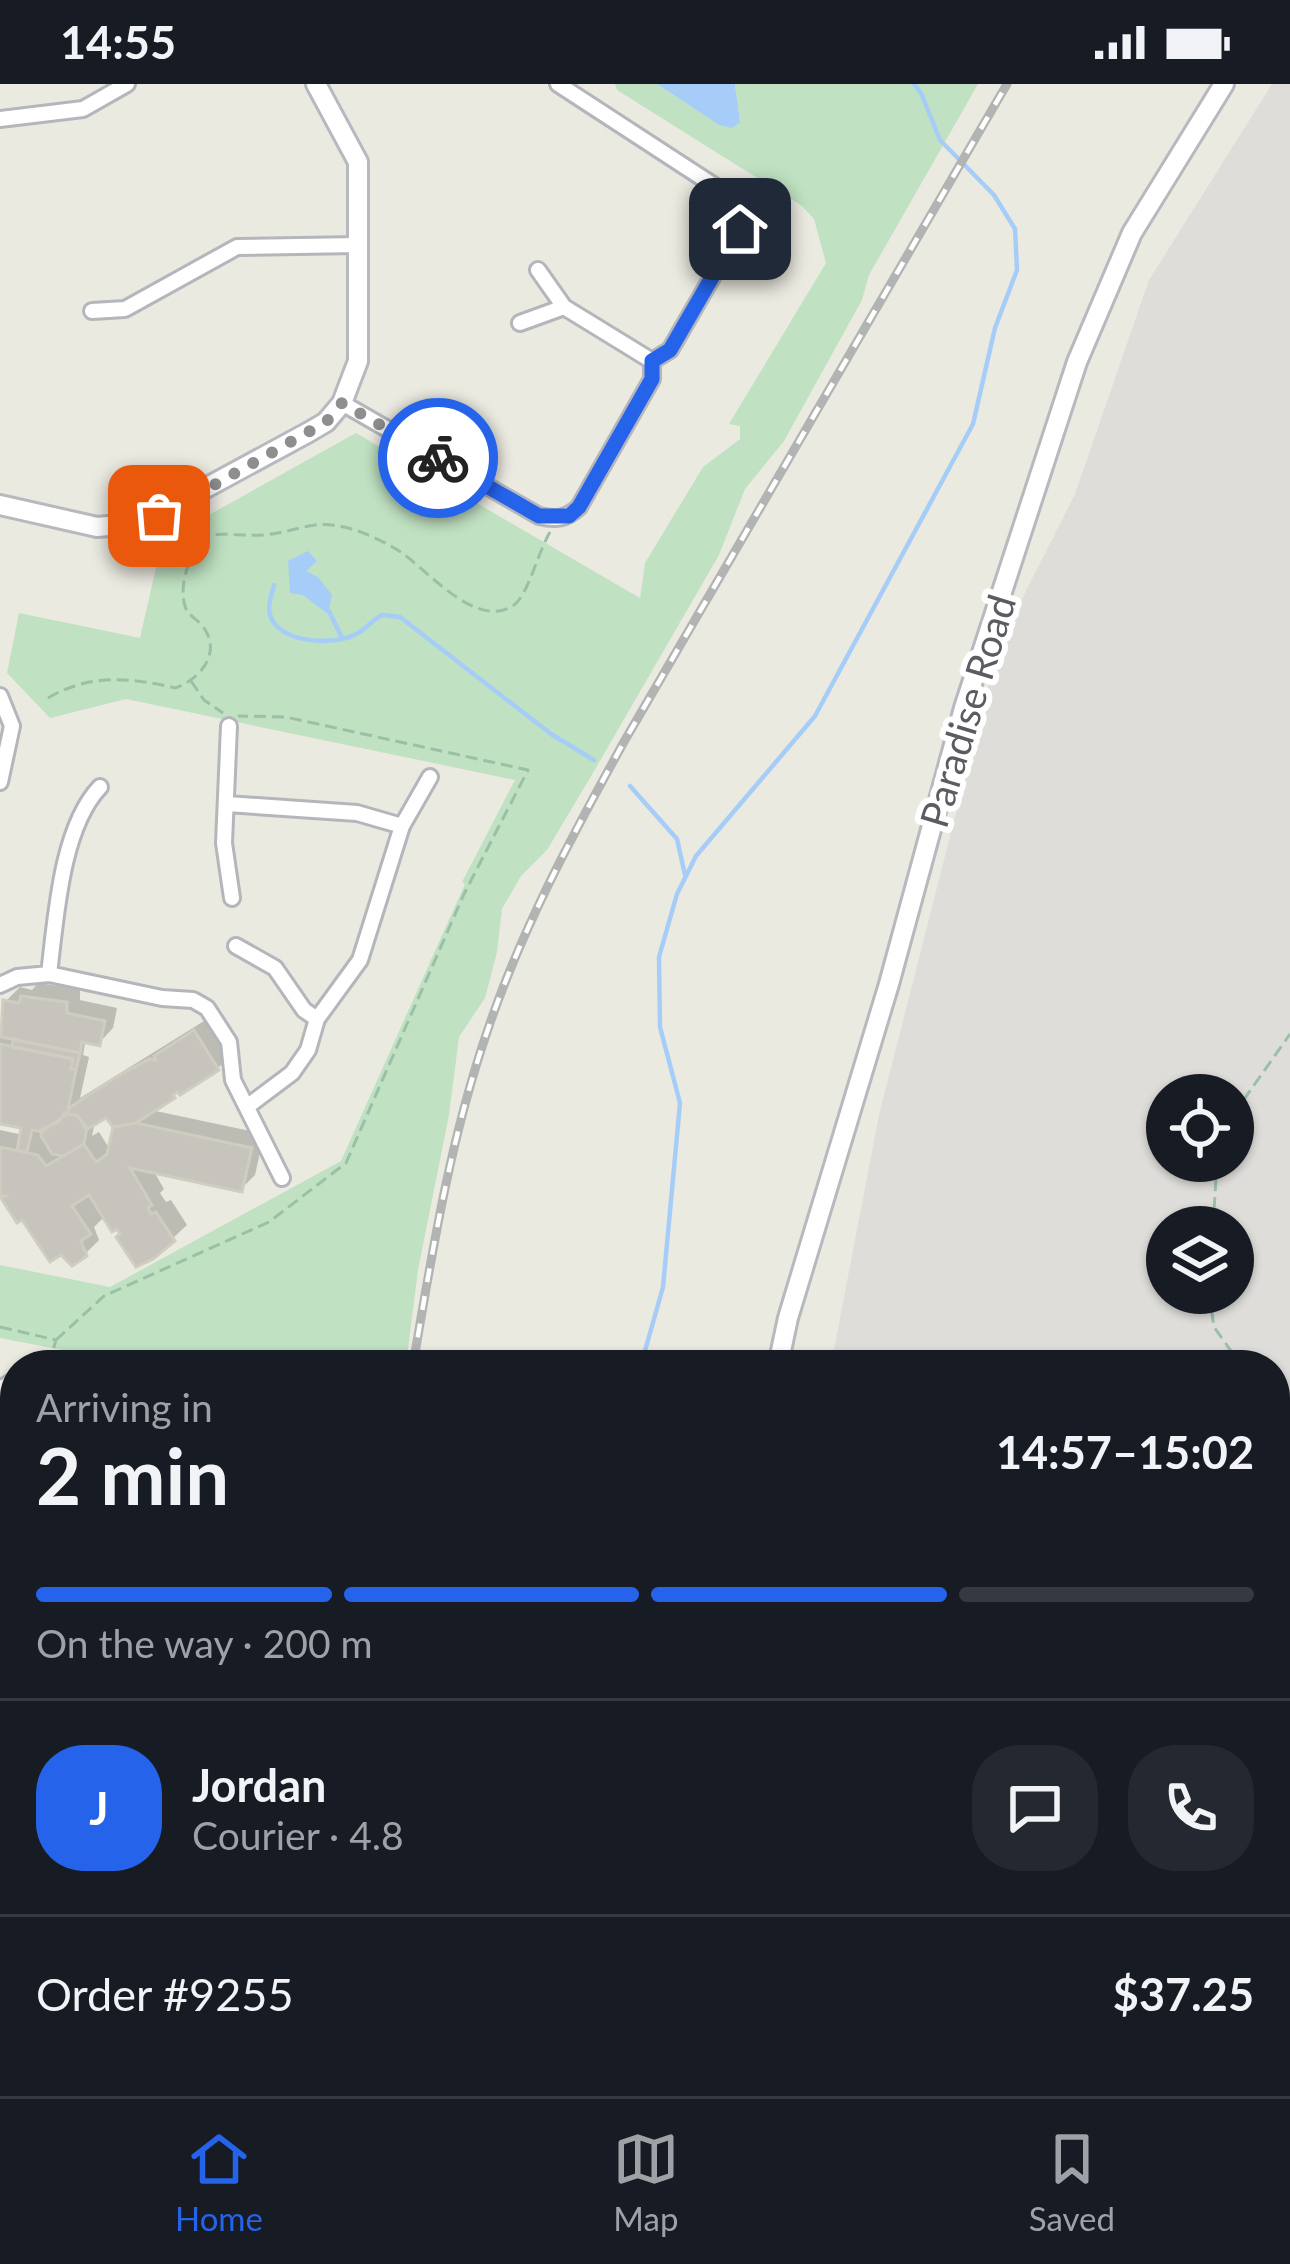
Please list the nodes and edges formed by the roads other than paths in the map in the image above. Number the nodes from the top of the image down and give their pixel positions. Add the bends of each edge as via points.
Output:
1 (127, 84) edge
2 (316, 84) edge
3 (558, 84) edge
4 (1224, 84) edge
5 (0, 118) edge
6 (765, 198) dead end
7 (742, 211) junction
8 (358, 245) junction
9 (538, 270) dead end
10 (564, 307) junction
11 (92, 311) dead end
12 (520, 323) dead end
13 (652, 361) junction
14 (342, 403) junction
15 (0, 506) edge
16 (0, 696) edge
17 (229, 726) dead end
18 (430, 776) dead end
19 (0, 782) edge
20 (100, 787) dead end
21 (227, 804) junction
22 (402, 826) junction
23 (232, 898) dead end
24 (236, 946) dead end
25 (49, 974) junction
26 (0, 985) edge
27 (317, 1019) junction
28 (248, 1106) junction
29 (282, 1178) dead end
30 (781, 1350) edge

1 - 5 street via 82,109
2 - 8 street via 358,162
3 - 7 street
4 - 30 street, Paradise Road via 1132,233 1077,362 964,708
6 - 7 lane
7 - 13 street via 740,229 670,350
8 - 11 street via 237,247 125,309
8 - 14 street via 358,361
9 - 10 street
10 - 12 street
10 - 13 street
13 - 14 street via 652,379 579,507 554,519
14 - 15 street via 326,422 141,524 97,527
16 - 19 street via 11,717
17 - 21 street
18 - 22 street
20 - 25 street via 82,806
21 - 22 street via 357,813
21 - 23 street
22 - 27 street via 360,960
24 - 27 street via 275,968
25 - 26 street
25 - 28 street via 207,1008 229,1042 233,1080
27 - 28 street via 292,1073
28 - 29 street

